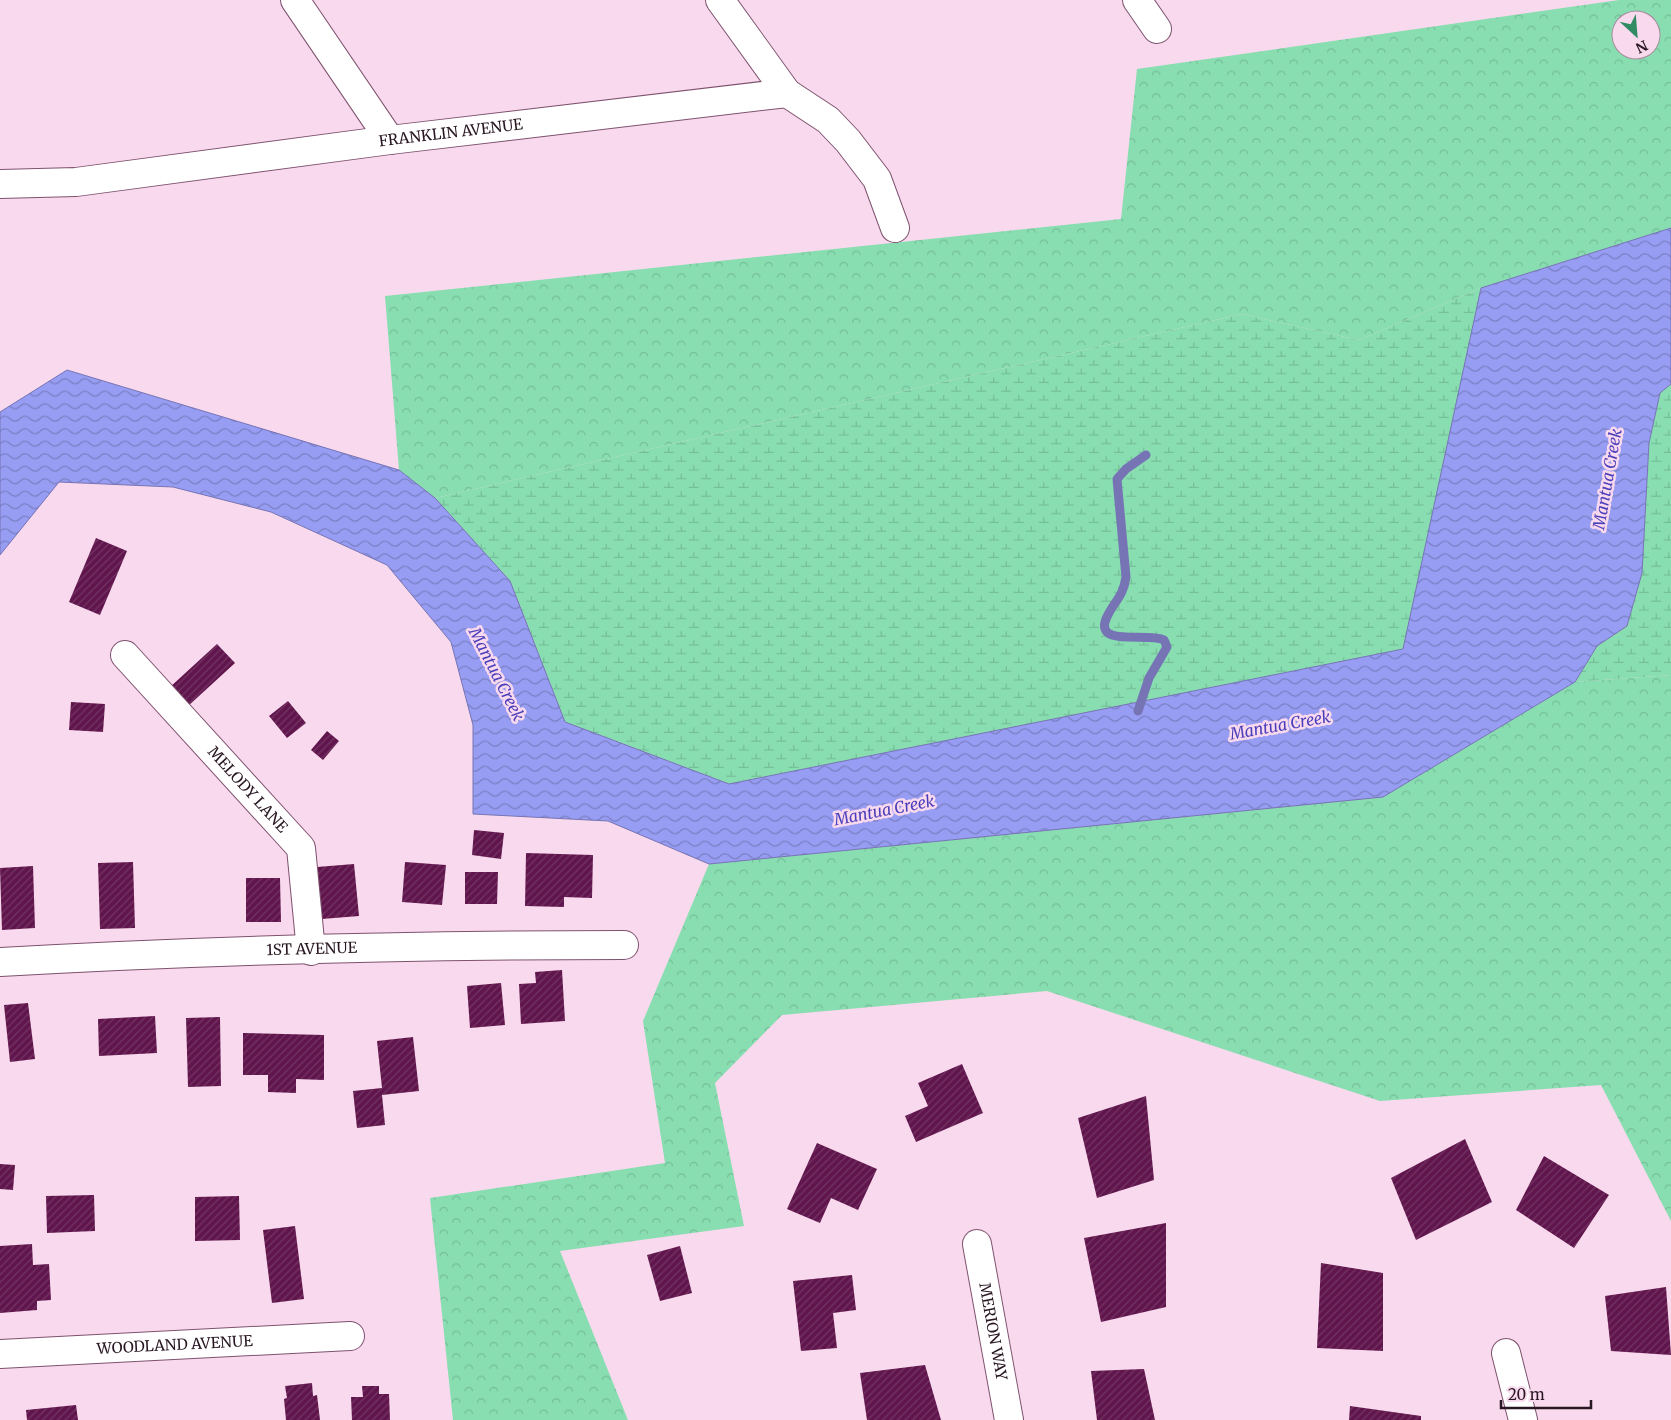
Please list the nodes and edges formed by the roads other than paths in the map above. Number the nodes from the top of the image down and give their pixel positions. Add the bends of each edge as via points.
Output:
1 (295, 0) edge
2 (720, 0) edge
3 (1137, 0) edge
4 (1157, 29) dead end
5 (786, 93) junction
6 (390, 140) junction
7 (0, 184) edge
8 (895, 228) dead end
9 (125, 655) dead end
10 (624, 945) dead end
11 (311, 951) junction
12 (0, 962) edge
13 (977, 1244) dead end
14 (350, 1336) dead end
15 (1506, 1353) dead end
16 (0, 1354) edge
17 (1009, 1420) edge
18 (1522, 1420) edge

1 - 6 street
2 - 5 street
3 - 4 street
5 - 6 street, FRANKLIN AVENUE
5 - 8 street via 828,120 848,141 877,180
6 - 7 street, FRANKLIN AVENUE via 76,182
9 - 11 street, MELODY LANE via 301,848
10 - 11 street, 1ST AVENUE via 456,945
11 - 12 street, 1ST AVENUE
13 - 17 street, MERION WAY
14 - 16 street, WOODLAND AVENUE
15 - 18 street

